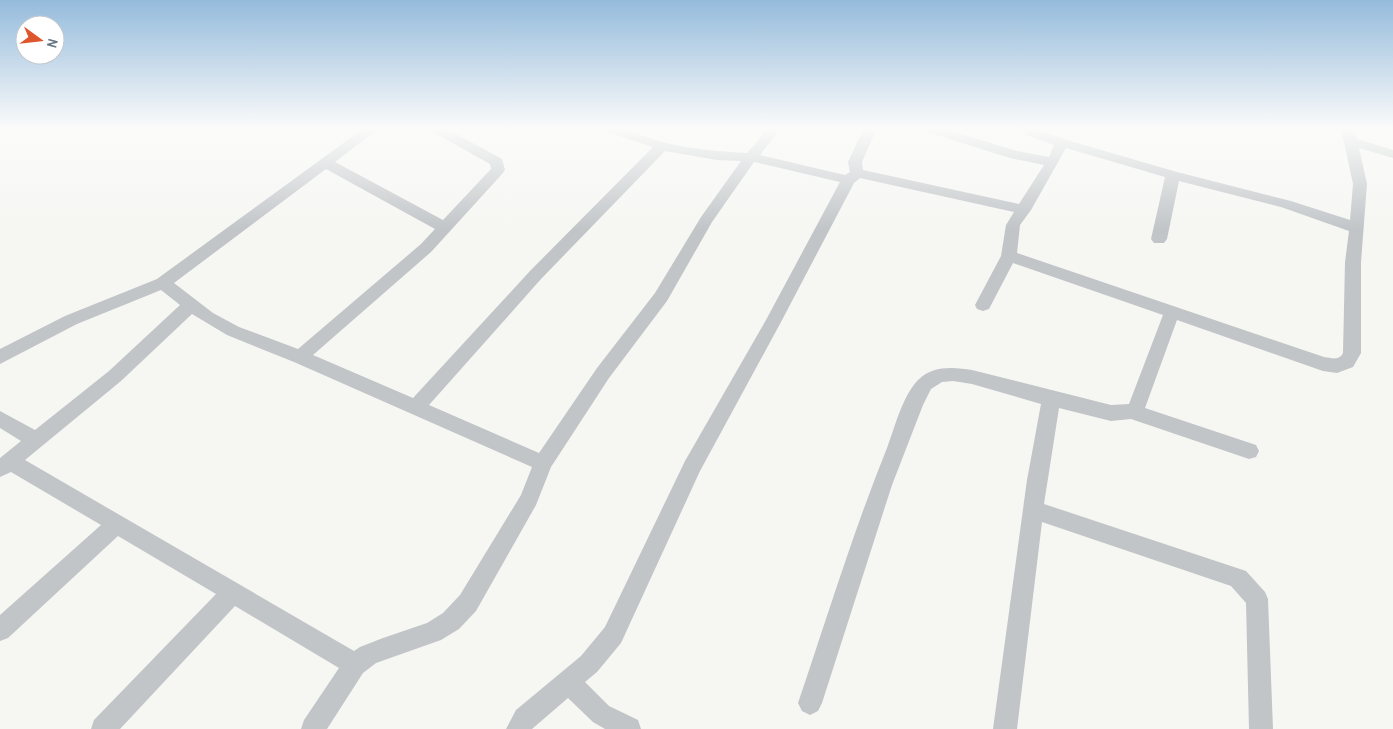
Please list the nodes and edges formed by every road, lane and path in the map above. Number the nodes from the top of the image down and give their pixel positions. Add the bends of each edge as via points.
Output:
1 (324, 162) joint
2 (497, 162) edge
3 (645, 162) edge
4 (747, 162) edge
5 (778, 162) edge
6 (855, 162) edge
7 (1053, 162) edge
8 (1128, 162) edge
9 (1355, 162) edge
10 (1173, 175) junction
11 (853, 176) junction
12 (1024, 210) junction
13 (445, 228) junction
14 (1357, 228) junction
15 (1159, 239) dead end
16 (1009, 256) junction
17 (162, 283) junction
18 (191, 305) junction
19 (983, 305) dead end
20 (1172, 312) junction
21 (0, 357) edge
22 (300, 357) junction
23 (1051, 399) junction
24 (415, 408) junction
25 (1131, 411) junction
26 (0, 419) edge
27 (36, 440) junction
28 (1249, 451) dead end
29 (543, 463) junction
30 (5, 465) edge
31 (1034, 510) junction
32 (116, 525) junction
33 (232, 592) junction
34 (0, 630) edge
35 (355, 665) junction
36 (568, 682) junction
37 (810, 703) dead end
38 (103, 729) edge
39 (313, 729) edge
40 (518, 729) edge
41 (629, 729) edge
42 (1005, 729) edge
43 (1260, 729) edge

1 - 13 street
1 - 17 street
2 - 13 street via 499,166 494,177
3 - 24 street via 596,209
4 - 29 street via 706,220 661,297 603,373
5 - 11 street
6 - 11 street
7 - 12 street
8 - 10 street
9 - 14 street via 1360,184
10 - 14 street via 1286,204
10 - 15 street
11 - 12 street
11 - 36 street via 692,467 614,635
12 - 16 street via 1013,225
13 - 22 street
14 - 20 street via 1353,262 1352,354 1348,362 1337,366 1323,364
16 - 19 street
16 - 20 street
17 - 18 street
17 - 21 street via 71,320
18 - 22 street via 234,331
18 - 27 street via 115,376
20 - 25 street via 1136,410
22 - 24 street
23 - 25 street via 1112,413
23 - 31 street
23 - 37 street via 953,374 938,376 925,384 914,403 882,485
24 - 29 street
25 - 28 street
26 - 27 street
27 - 30 street
29 - 35 street via 530,498 503,546 468,602 451,621 433,632 375,652
30 - 32 street
31 - 42 street
31 - 43 street via 1238,578 1257,599
32 - 33 street
32 - 34 street
33 - 35 street
33 - 38 street
35 - 39 street
36 - 40 street
36 - 41 street via 601,714

